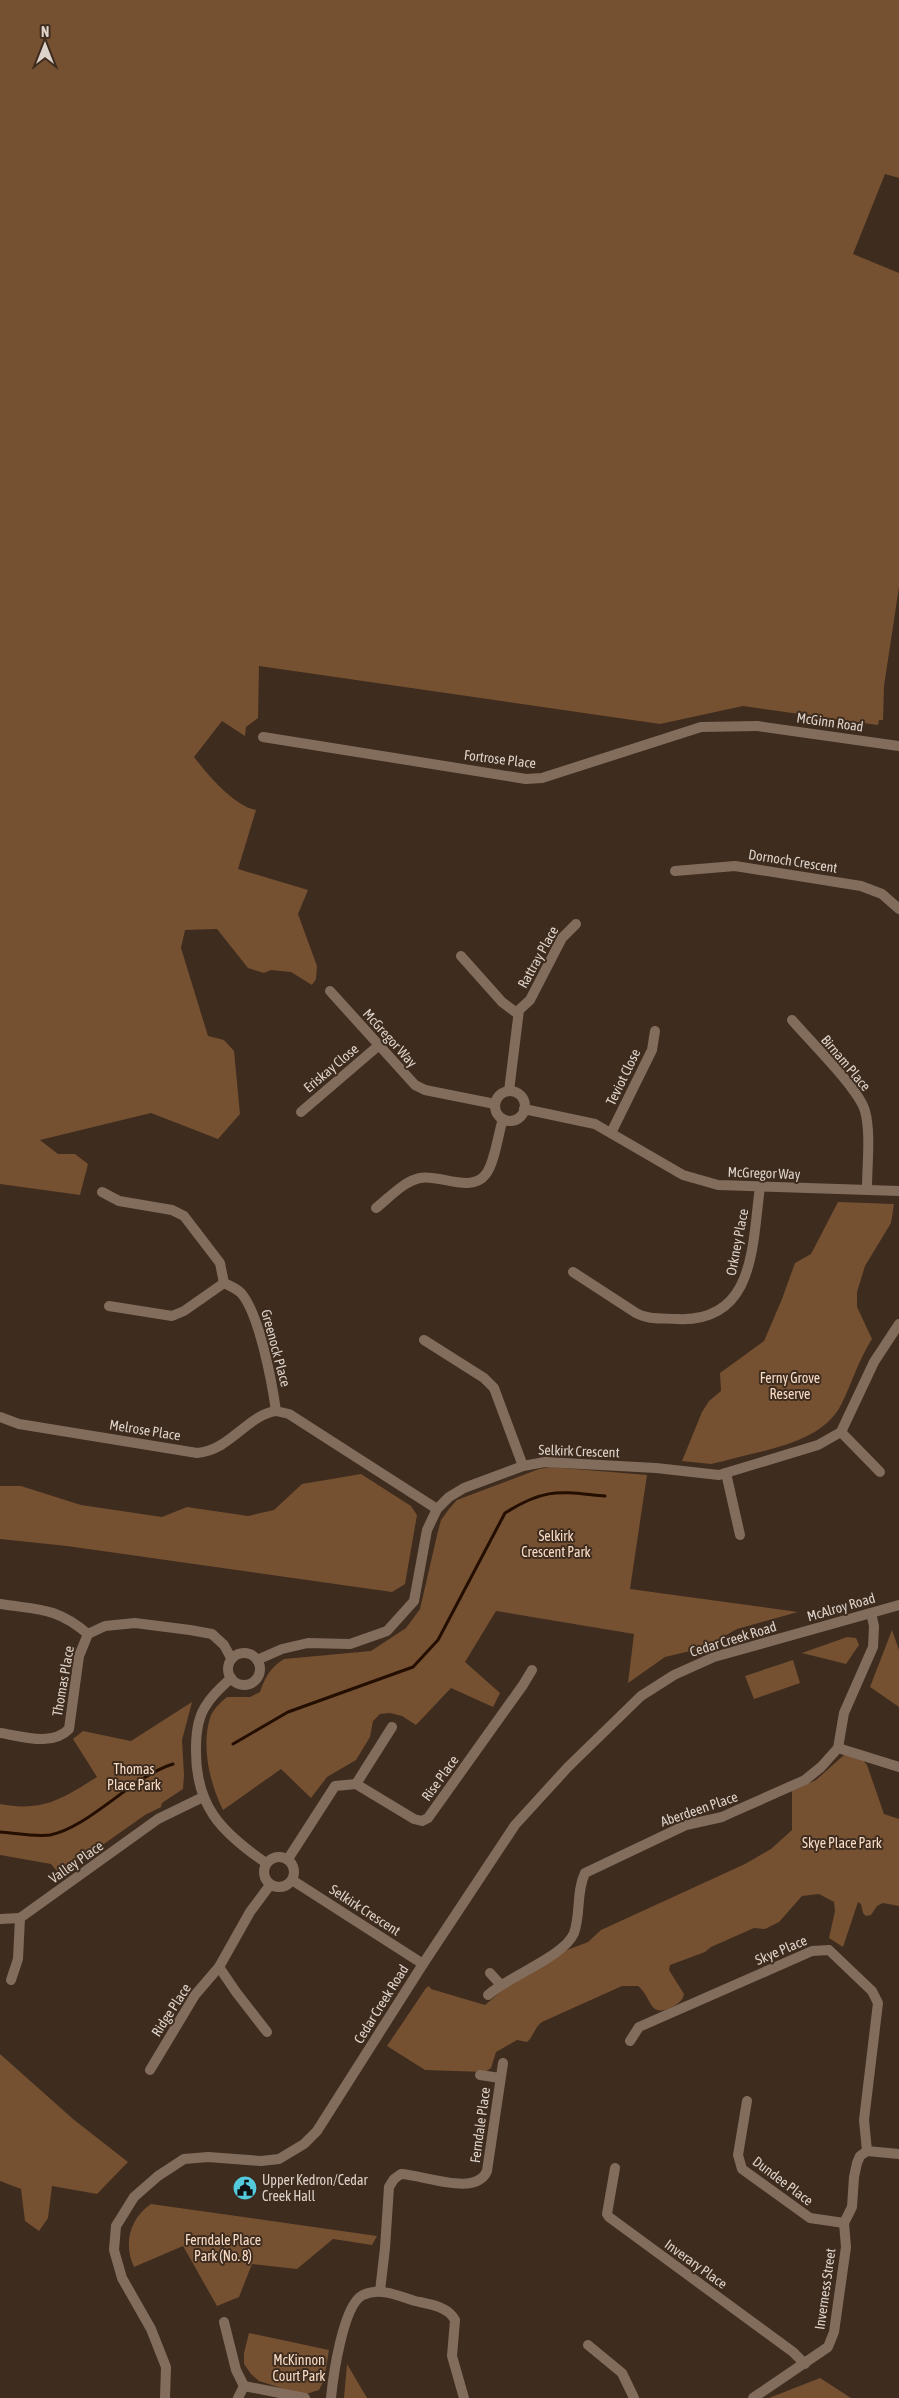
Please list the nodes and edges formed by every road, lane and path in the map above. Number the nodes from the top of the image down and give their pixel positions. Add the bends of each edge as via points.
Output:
1 (757, 726) joint
2 (264, 737) dead end
3 (899, 746) edge
4 (675, 872) dead end
5 (899, 909) edge
6 (576, 924) dead end
7 (461, 956) dead end
8 (330, 991) dead end
9 (518, 1014) junction
10 (792, 1020) dead end
11 (655, 1031) dead end
12 (378, 1046) junction
13 (509, 1091) junction
14 (495, 1104) junction
15 (524, 1109) junction
16 (301, 1112) dead end
17 (504, 1119) junction
18 (611, 1133) junction
19 (760, 1187) junction
20 (867, 1188) junction
21 (899, 1191) edge
22 (102, 1192) dead end
23 (376, 1208) dead end
24 (573, 1272) dead end
25 (224, 1283) junction
26 (108, 1306) dead end
27 (899, 1324) edge
28 (424, 1340) dead end
29 (276, 1410) junction
30 (0, 1417) edge
31 (841, 1432) junction
32 (523, 1466) junction
33 (880, 1472) dead end
34 (726, 1474) junction
35 (437, 1509) junction
36 (740, 1535) dead end
37 (0, 1604) edge
38 (899, 1605) edge
39 (871, 1613) junction
40 (88, 1634) junction
41 (790, 1636) joint
42 (232, 1658) junction
43 (257, 1660) junction
44 (532, 1670) dead end
45 (231, 1678) junction
46 (392, 1727) dead end
47 (0, 1734) edge
48 (838, 1748) junction
49 (899, 1767) edge
50 (356, 1784) junction
51 (203, 1797) junction
52 (288, 1859) junction
53 (266, 1863) junction
54 (292, 1880) junction
55 (270, 1885) junction
56 (20, 1918) junction
57 (0, 1919) edge
58 (422, 1964) junction
59 (219, 1966) junction
60 (490, 1974) dead end
61 (11, 1980) dead end
62 (500, 1984) junction
63 (488, 1995) dead end
64 (266, 2032) dead end
65 (630, 2041) dead end
66 (503, 2063) dead end
67 (150, 2070) dead end
68 (480, 2075) dead end
69 (500, 2078) junction
70 (748, 2101) dead end
71 (867, 2151) junction
72 (899, 2154) edge
73 (615, 2168) dead end
74 (844, 2223) junction
75 (380, 2291) junction
76 (224, 2322) dead end
77 (588, 2346) dead end
78 (805, 2364) junction
79 (244, 2386) junction
80 (166, 2398) edge
81 (238, 2398) edge
82 (305, 2398) edge
83 (327, 2398) edge
84 (331, 2398) edge
85 (464, 2398) edge
86 (634, 2398) edge
87 (753, 2398) edge

1 - 2 street, Fortrose Place via 701,727 542,778 526,779
1 - 3 street, McGinn Road
4 - 5 street, Dornoch Crescent via 735,866 861,886 882,894
6 - 9 street, Rattray Place via 562,938 530,1000
7 - 9 street via 502,1002
8 - 12 street, McGregor Way
9 - 13 street
10 - 20 street, Birnam Place via 855,1092 865,1109
11 - 18 street, Teviot Close via 652,1050
12 - 14 street, McGregor Way via 410,1081 421,1088
12 - 16 street, Eriskay Close
13 - 14 street via 501,1094
13 - 15 street via 521,1096
14 - 17 street via 496,1113
15 - 17 street via 518,1118
15 - 18 street, McGregor Way via 586,1121
17 - 23 street via 487,1172 481,1179 471,1183 420,1178 406,1184
18 - 19 street, McGregor Way via 683,1175 718,1185
19 - 20 street, McGregor Way
19 - 24 street, Orkney Place via 746,1276 735,1297 712,1315 695,1319 646,1318
20 - 21 street, McGregor Way
22 - 25 street via 119,1201 172,1210 184,1216 220,1263
25 - 26 street via 172,1316
25 - 29 street, Greenock Place via 240,1292 252,1309
27 - 31 street via 878,1354
28 - 32 street via 484,1378 494,1388
29 - 30 street, Melrose Place via 266,1413 222,1445 197,1453 19,1424
29 - 35 street via 289,1414
31 - 33 street
31 - 34 street, Selkirk Crescent via 818,1445
32 - 34 street, Selkirk Crescent via 552,1462 656,1468 711,1476
32 - 35 street, Selkirk Crescent via 456,1492
34 - 36 street
35 - 43 street, Selkirk Crescent via 427,1530 414,1601 387,1631 350,1644 308,1643 282,1648
37 - 40 street via 56,1612
38 - 39 street, McAlroy Road
39 - 41 street, McAlroy Road
39 - 48 street via 873,1647 844,1713
40 - 42 street, Thomas Place via 105,1626 135,1623 190,1630 212,1634
40 - 47 street, Thomas Place via 79,1656 69,1729 59,1737 46,1739
41 - 58 street, Cedar Creek Road via 699,1663 641,1696 525,1813
42 - 43 street via 244,1653
42 - 45 street via 228,1668
43 - 45 street via 260,1670 255,1680 240,1684
44 - 50 street, Rise Place via 428,1818 422,1821 414,1819
45 - 51 street via 207,1704 199,1720 195,1763
46 - 50 street
48 - 49 street
48 - 62 street, Aberdeen Place via 805,1780 722,1817 686,1825 585,1872 580,1883 574,1932 568,1944
50 - 52 street via 335,1786
51 - 53 street via 209,1810 236,1842
51 - 56 street, Valley Place via 158,1819
52 - 53 street via 274,1857
52 - 54 street via 294,1869
53 - 55 street via 264,1874
54 - 55 street via 282,1887
54 - 58 street, Selkirk Crescent
55 - 59 street, Ridge Place via 250,1912
56 - 57 street
56 - 61 street via 18,1960
58 - 80 street, Cedar Creek Road via 317,2131 304,2144 279,2159 260,2161 208,2156 184,2159 134,2197 116,2226 114,2250 122,2278 151,2330 166,2367
59 - 64 street
59 - 67 street, Ridge Place via 195,1995
60 - 62 street
62 - 63 street, Aberdeen Place
65 - 71 street, Skye Place via 639,2027 812,1951 828,1950 872,1991 878,2002 864,2120
66 - 69 street, Ferndale Place
68 - 69 street, Ferndale Place
69 - 75 street, Ferndale Place via 484,2178 472,2184 401,2174 389,2187
70 - 74 street, Dundee Place via 738,2155 742,2169 810,2218
71 - 72 street
71 - 74 street, Inverness Street via 857,2163 852,2207
73 - 78 street, Inverary Place via 609,2217
74 - 78 street, Inverness Street via 846,2247 832,2339 828,2348
75 - 84 street via 362,2295 352,2305 335,2363
75 - 85 street via 441,2308 453,2316 452,2356
76 - 79 street via 236,2370
77 - 86 street via 622,2373
78 - 87 street, Inverness Street
79 - 81 street
79 - 82 street
83 - 84 street

